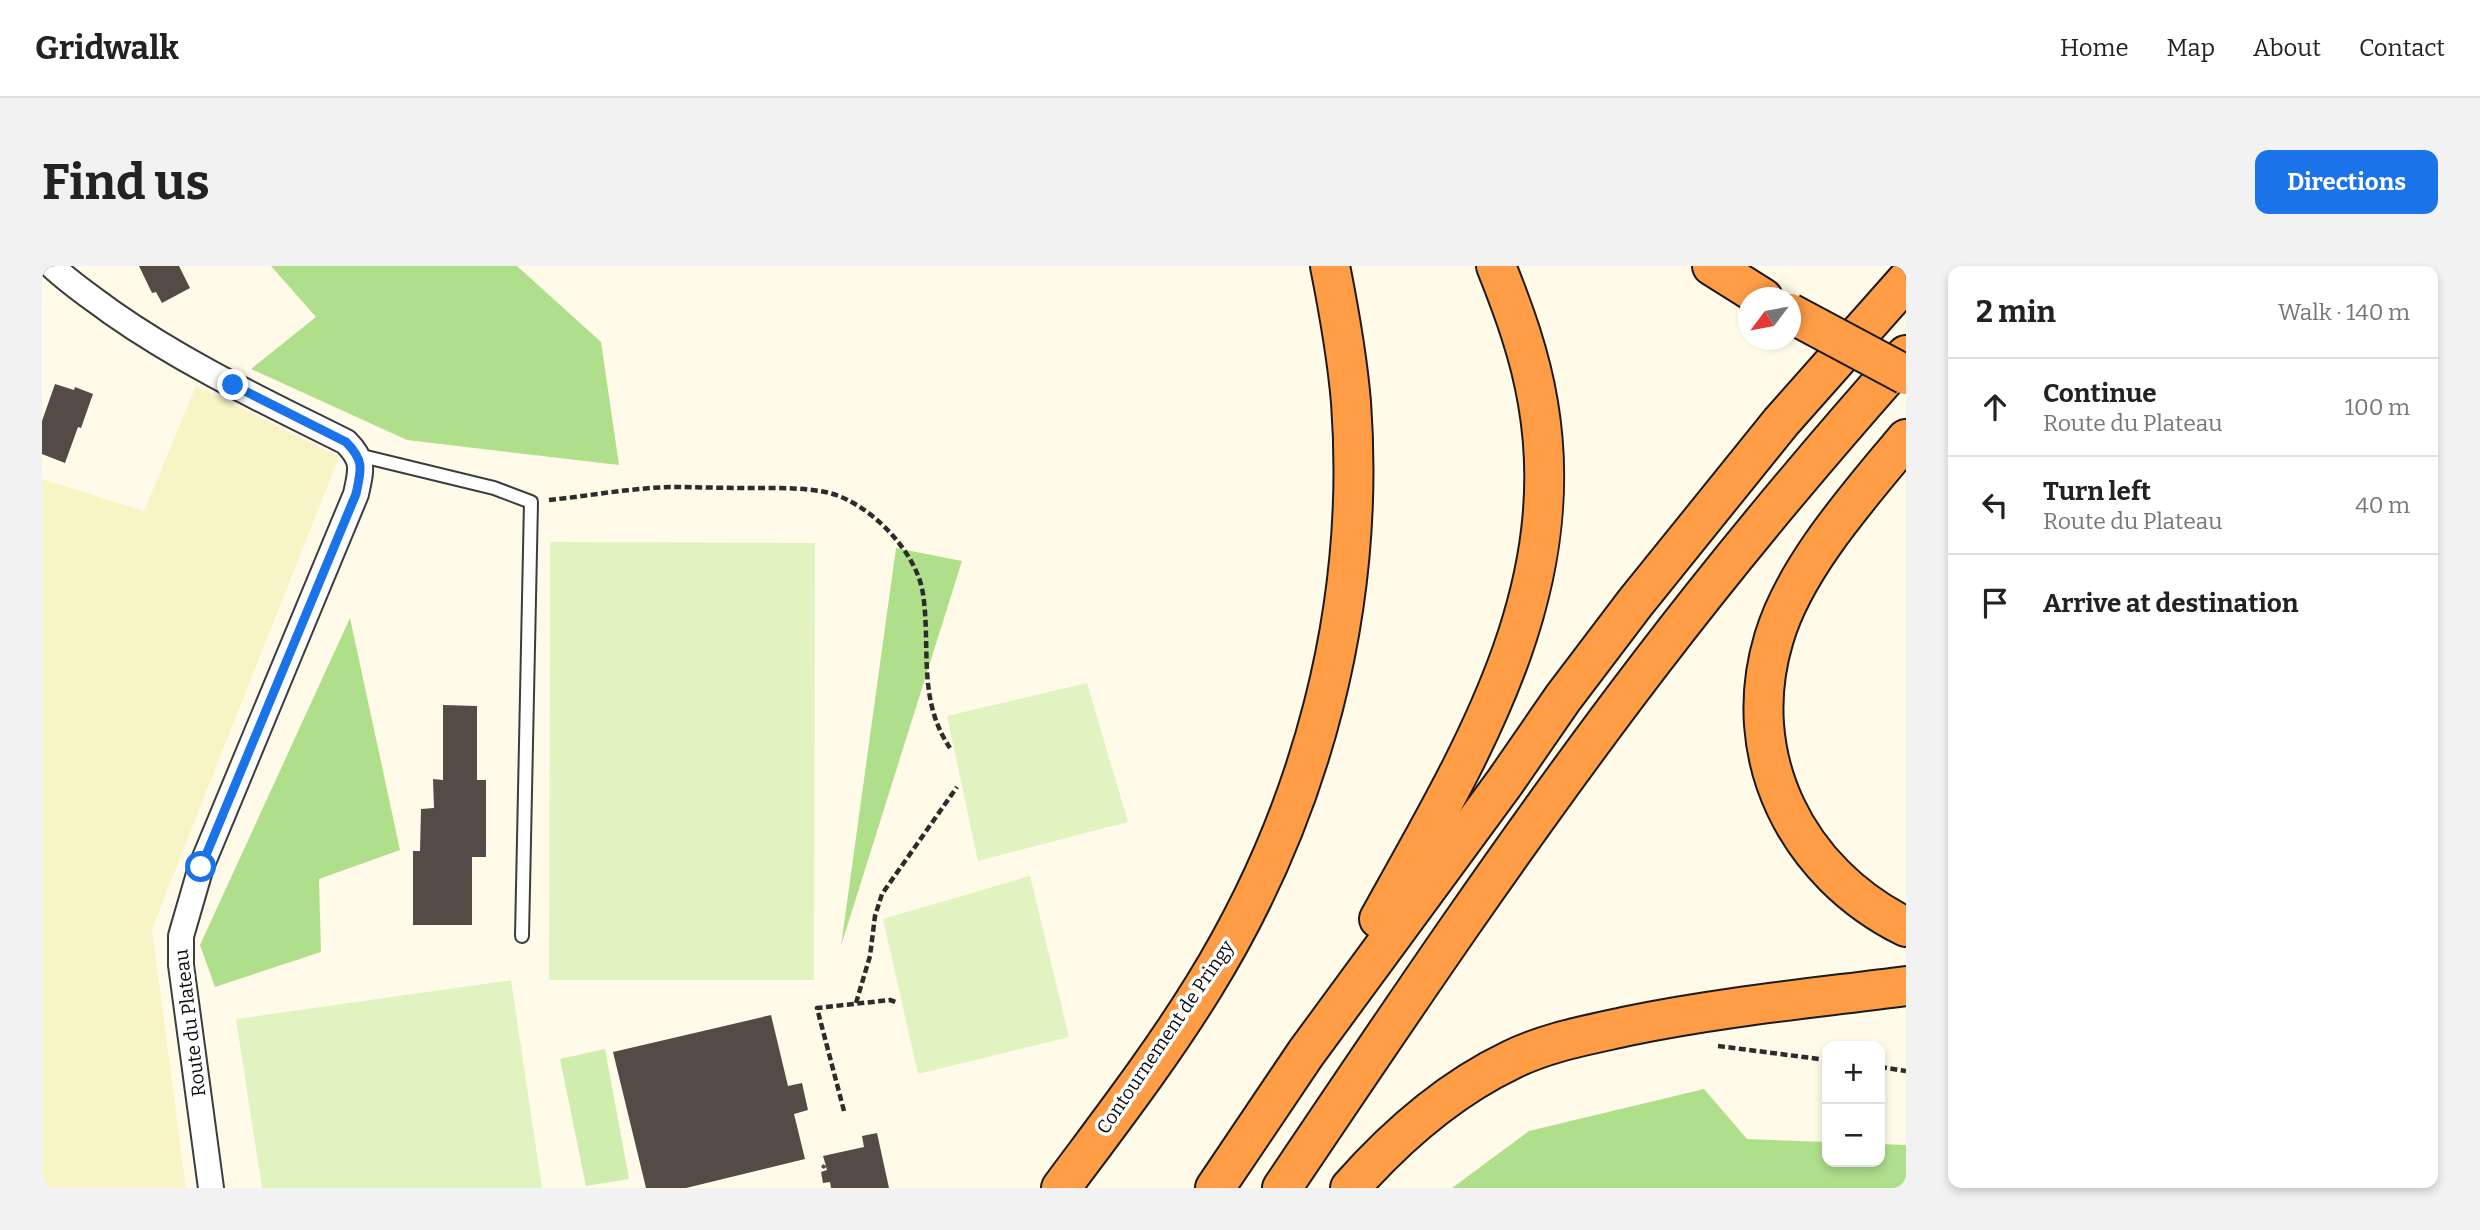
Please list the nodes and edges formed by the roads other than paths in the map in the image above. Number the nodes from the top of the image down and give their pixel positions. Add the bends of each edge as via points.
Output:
1 (52, 266) edge
2 (1330, 266) edge
3 (1354, 266) edge
4 (1496, 266) edge
5 (1698, 266) edge
6 (1712, 266) edge
7 (1906, 281) edge
8 (1742, 287) edge
9 (1746, 287) edge
10 (1801, 319) edge
11 (1906, 355) edge
12 (1906, 375) edge
13 (1906, 439) edge
14 (358, 455) junction
15 (1906, 927) edge
16 (522, 936) dead end
17 (1906, 986) edge
18 (1306, 1052) junction
19 (211, 1188) edge
20 (1061, 1188) edge
21 (1091, 1188) edge
22 (1215, 1188) edge
23 (1282, 1188) edge
24 (1350, 1188) edge

1 - 14 street via 153,341 346,442
2 - 20 highway, Contournement de Pringy via 1351,401 1353,501 1343,614 1320,724 1282,832 1234,934 1143,1077
3 - 21 highway, Contournement de Pringy via 1373,383 1378,488 1369,608 1344,728 1311,828 1265,926 1195,1043
4 - 18 highway via 1527,353 1544,452 1543,522 1531,591 1493,705 1468,757
5 - 8 highway
6 - 9 highway
7 - 18 highway via 1781,422 1635,603
10 - 12 highway, bridge
11 - 23 highway via 1648,666 1527,832
13 - 15 highway via 1834,528 1795,589 1774,637 1763,715 1779,792 1795,828 1830,874 1878,913
14 - 16 lane via 494,488 531,502
14 - 19 street, Route du Plateau via 361,470 356,494 201,867 181,936
17 - 24 highway via 1680,1015 1545,1046 1499,1066 1430,1110
18 - 22 highway

